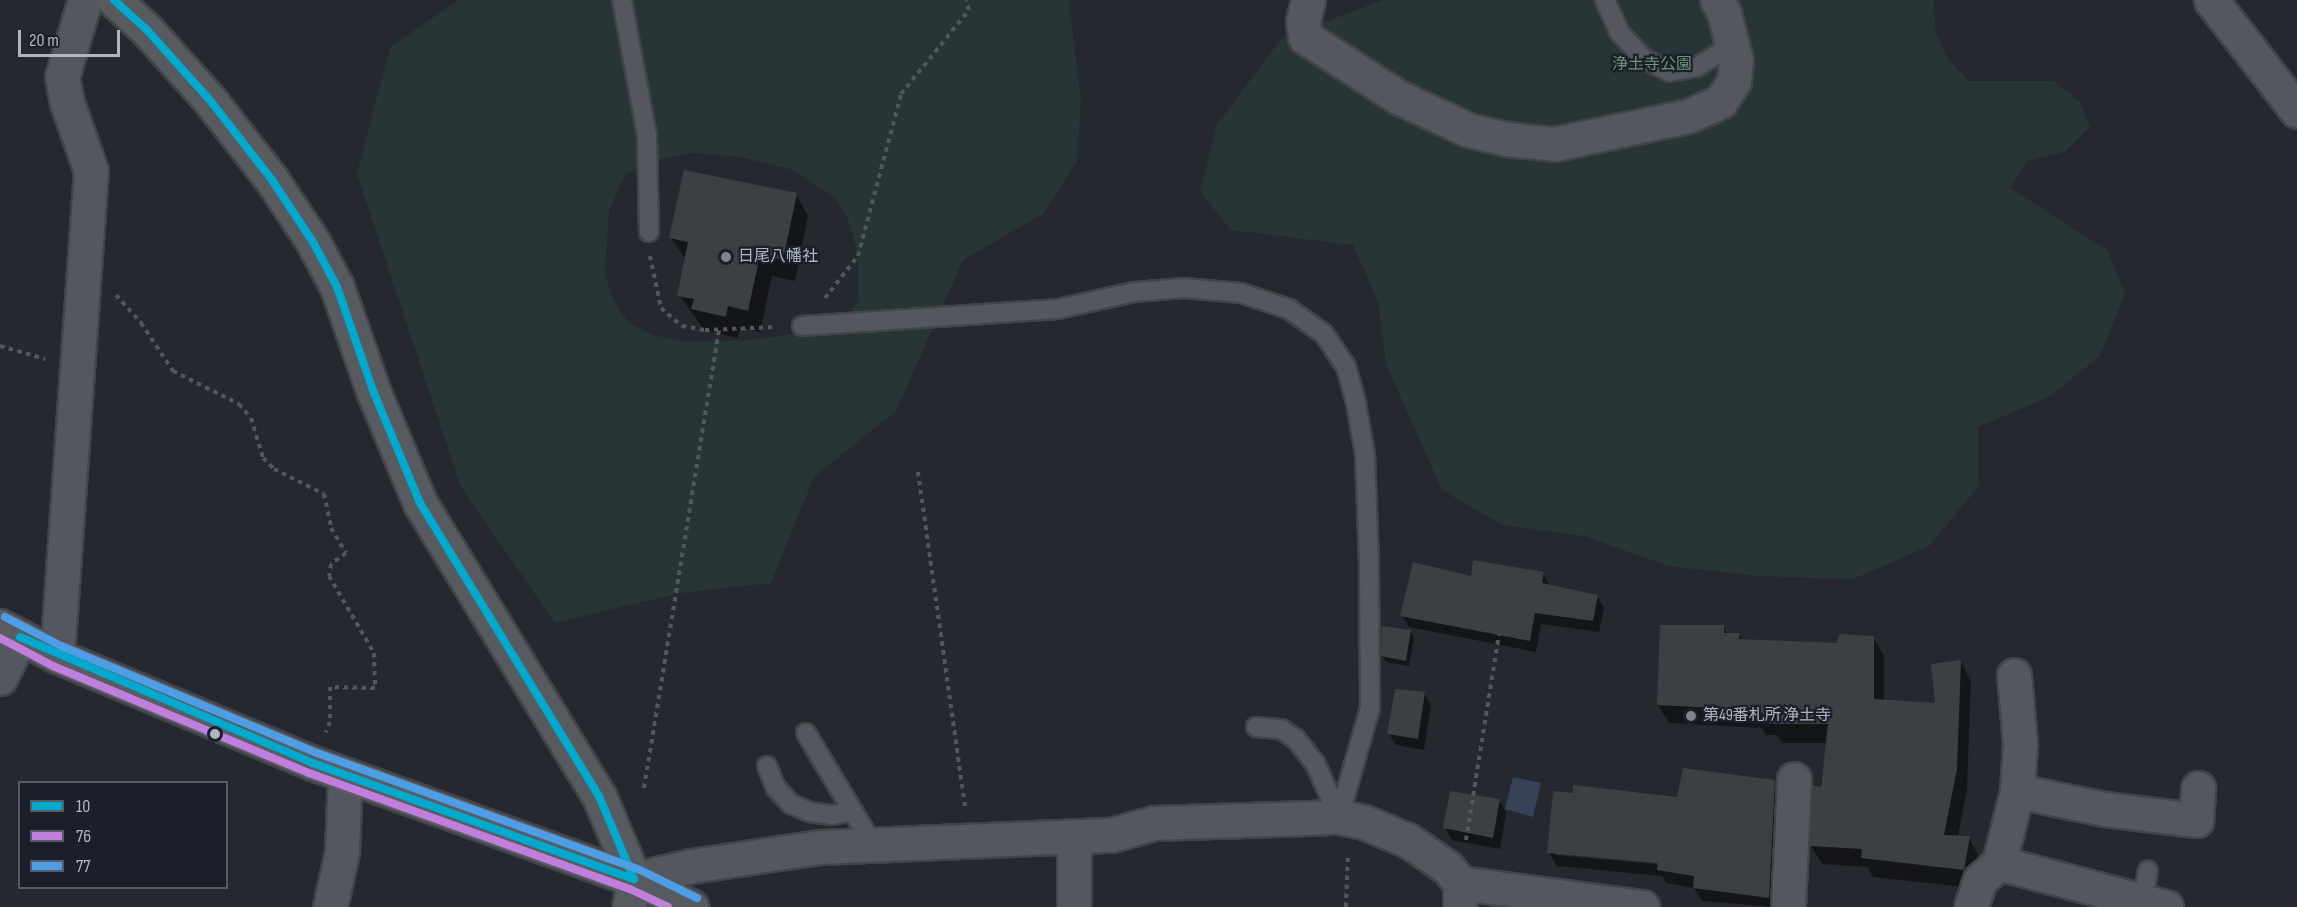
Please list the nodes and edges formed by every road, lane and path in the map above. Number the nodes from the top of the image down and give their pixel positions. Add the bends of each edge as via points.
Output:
1 (85, 0) edge
2 (114, 0) edge
3 (622, 0) edge
4 (966, 0) edge
5 (1308, 0) edge
6 (1605, 0) edge
7 (1717, 0) edge
8 (2211, 0) edge
9 (1732, 45) junction
10 (2297, 111) edge
11 (649, 232) joint
12 (85, 275) junction
13 (802, 326) junction
14 (719, 330) junction
15 (0, 345) edge
16 (79, 368) junction
17 (918, 472) dead end
18 (10, 632) edge
19 (1499, 635) dead end
20 (57, 656) junction
21 (2013, 675) dead end
22 (0, 678) edge
23 (1256, 727) dead end
24 (806, 733) dead end
25 (312, 763) junction
26 (767, 766) dead end
27 (345, 775) junction
28 (1794, 779) dead end
29 (644, 788) dead end
30 (2198, 788) dead end
31 (2017, 791) junction
32 (852, 811) junction
33 (1344, 818) junction
34 (1074, 837) junction
35 (969, 841) junction
36 (873, 845) junction
37 (1999, 863) junction
38 (632, 893) edge
39 (2153, 893) edge
40 (1460, 895) edge
41 (330, 907) edge
42 (692, 907) edge
43 (1074, 907) edge
44 (1346, 907) edge
45 (1642, 907) edge
46 (1788, 907) edge
47 (1971, 907) edge

1 - 12 street via 62,77 91,171
2 - 38 main road via 147,30 209,99 272,180 313,242 337,287 378,403 420,503 599,796
3 - 11 lane via 647,136
4 - 13 path via 969,10 901,94 858,256
5 - 9 street via 1303,21 1305,37 1320,48 1398,97 1468,129 1506,139 1554,144 1688,117 1720,101 1734,81
6 - 9 lane via 1619,32 1643,58 1670,72 1697,67
7 - 9 street
8 - 10 street
11 - 14 path via 652,276 661,308 682,326
12 - 16 street
12 - 25 path via 113,292 141,323 173,370 239,404 251,418 263,458 274,469 324,494 331,528 346,553 331,564 329,576 374,653 375,688 330,687 330,722
13 - 14 path
13 - 33 lane via 1058,309 1134,292 1184,288 1250,296 1289,309 1324,334 1346,367 1365,454 1370,708
14 - 29 path
15 - 16 path
16 - 20 street
17 - 35 path
18 - 20 main road
18 - 22 street
19 - 40 path
20 - 25 main road
21 - 31 street via 2020,743
23 - 33 lane via 1281,729 1296,739 1315,763
24 - 32 lane
25 - 27 main road
26 - 32 lane via 776,788 791,804 832,815
27 - 38 main road
27 - 41 street via 342,852
28 - 46 street
30 - 31 street via 2196,820 2105,809
31 - 37 street
32 - 36 lane
33 - 34 street via 1154,823 1111,836
33 - 40 street via 1409,841 1448,868
33 - 44 path
34 - 35 street
34 - 43 street
35 - 36 street
36 - 38 street via 820,847 691,866
37 - 39 street
37 - 47 street via 1980,880
38 - 42 main road
40 - 45 street

